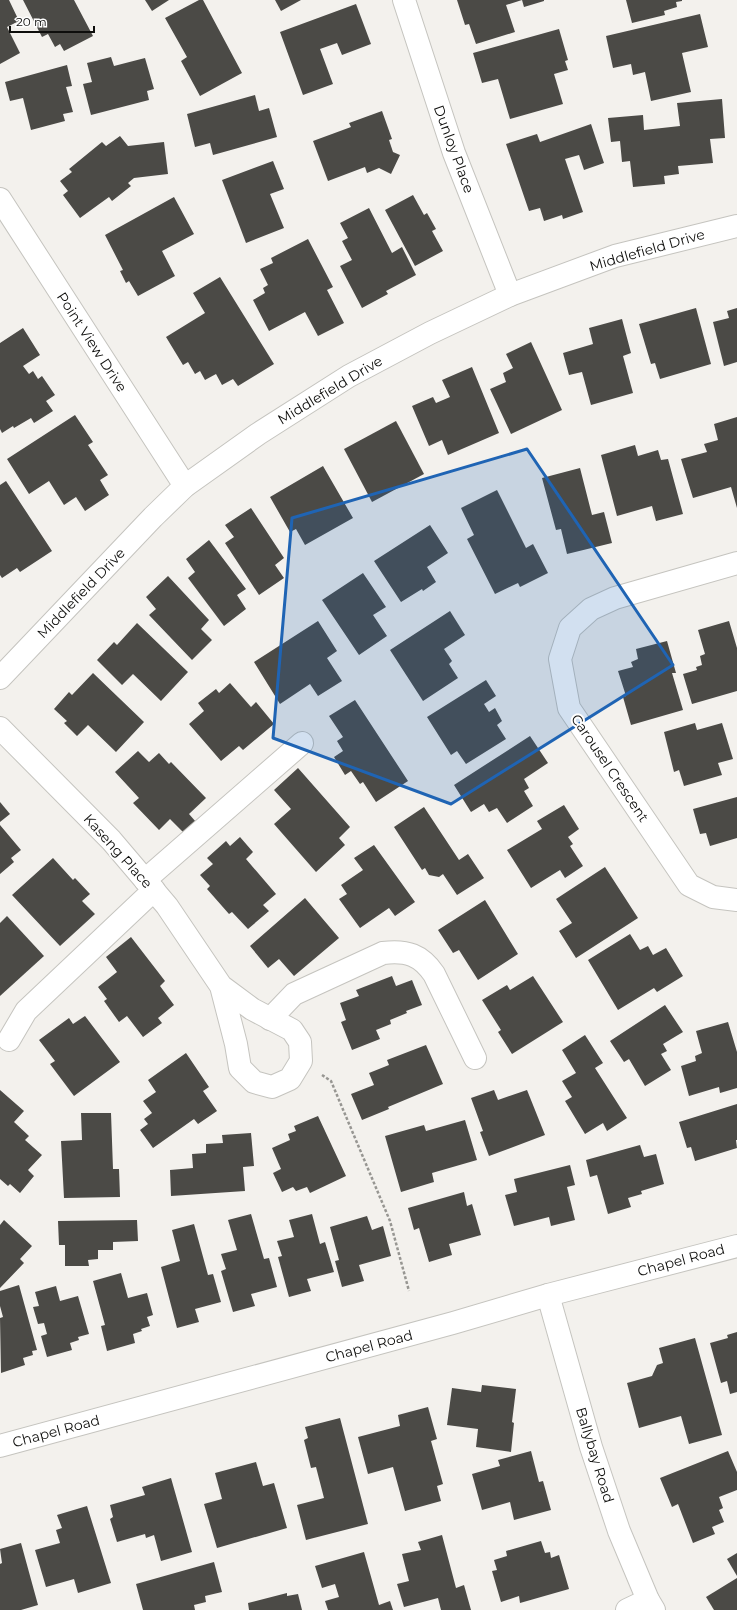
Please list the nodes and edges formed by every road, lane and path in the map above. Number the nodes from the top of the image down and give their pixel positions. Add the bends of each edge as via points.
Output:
1 (404, 0) edge
2 (0, 198) edge
3 (737, 226) edge
4 (510, 295) junction
5 (184, 486) junction
6 (737, 563) edge
7 (0, 678) edge
8 (0, 728) edge
9 (302, 743) dead end
10 (150, 885) junction
11 (737, 900) edge
12 (221, 986) junction
13 (270, 1019) junction
14 (9, 1040) dead end
15 (475, 1058) dead end
16 (301, 1060) junction
17 (737, 1246) edge
18 (409, 1291) dead end
19 (548, 1295) junction
20 (0, 1446) edge
21 (651, 1605) edge
22 (626, 1610) edge

1 - 4 street, Dunloy Place via 454,153
2 - 5 street, Point View Drive
3 - 4 street, Middlefield Drive via 615,256
4 - 5 street, Middlefield Drive via 430,333 349,376 258,434
5 - 7 street, Middlefield Drive
6 - 11 street, Carousel Crescent via 615,598 591,609 570,628 560,659 569,708 689,885 712,897
8 - 10 street, Kaseng Place via 111,840
9 - 10 street
10 - 12 street, Kaseng Place
10 - 14 street via 26,1011
12 - 13 street, Kaseng Place
12 - 16 street, Kaseng Place via 240,1068 254,1082 272,1087 290,1080
13 - 15 street via 294,994 383,953 397,951 420,958 428,965
13 - 16 street, Kaseng Place via 292,1030 300,1042
16 - 18 path via 332,1081 390,1221
17 - 19 street, Chapel Road
19 - 20 street, Chapel Road
19 - 21 street, Ballybay Road via 591,1446 619,1531
21 - 22 street

